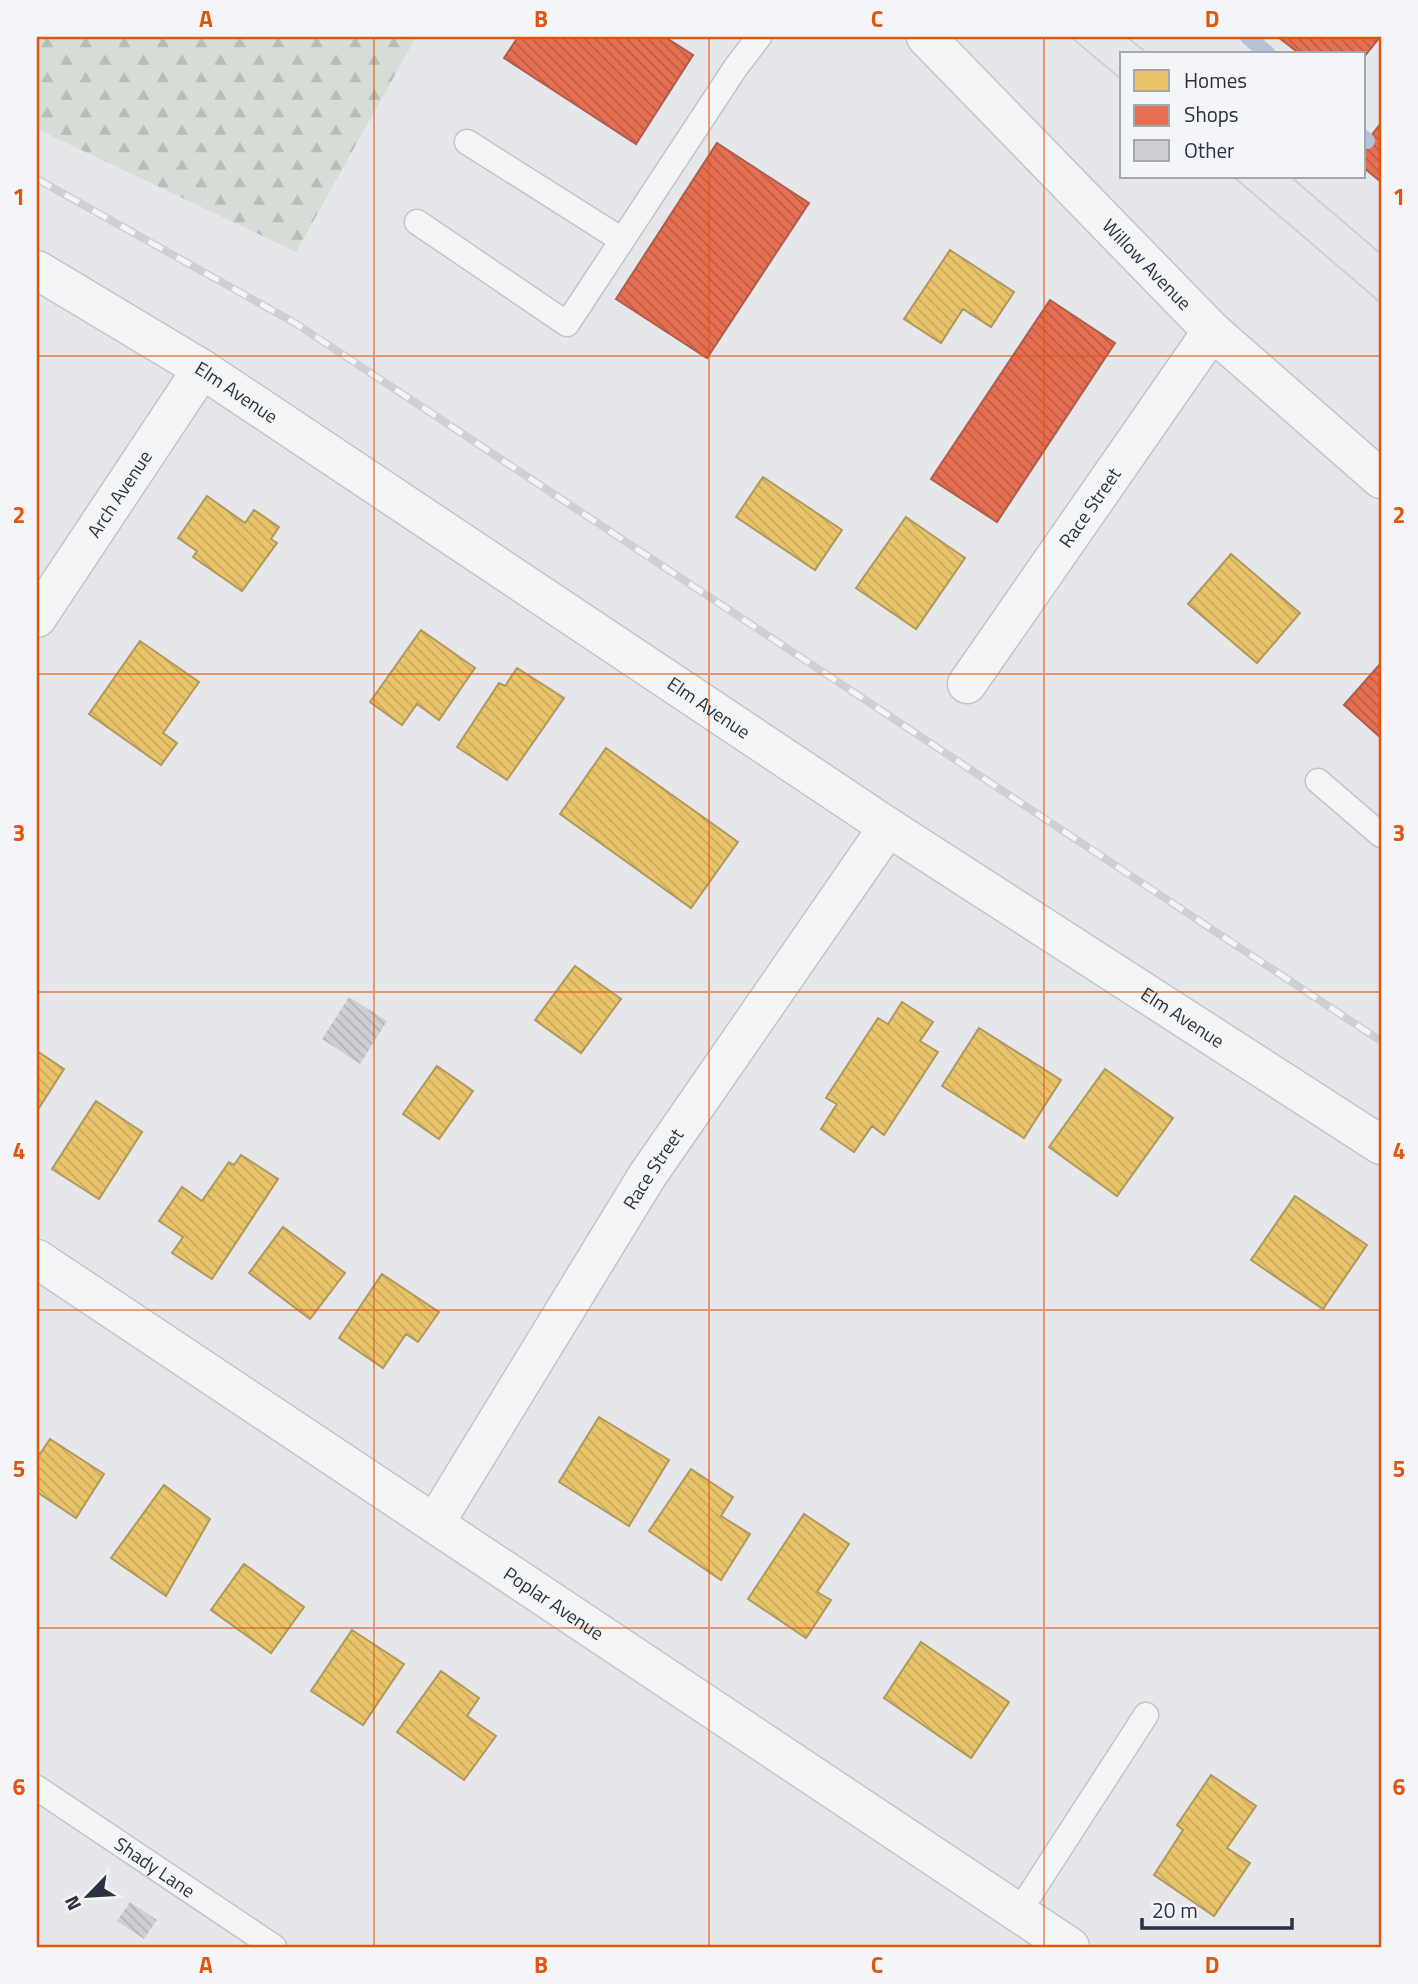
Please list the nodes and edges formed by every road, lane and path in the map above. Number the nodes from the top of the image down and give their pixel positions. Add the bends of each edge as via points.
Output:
1 (759, 37) edge
2 (926, 37) edge
3 (467, 142) dead end
4 (417, 222) dead end
5 (622, 240) junction
6 (37, 270) edge
7 (1212, 331) junction
8 (202, 369) junction
9 (1381, 480) edge
10 (37, 618) edge
11 (967, 684) dead end
12 (1318, 781) dead end
13 (888, 827) junction
14 (1381, 835) edge
15 (1381, 1145) edge
16 (40, 1268) edge
17 (435, 1523) junction
18 (1146, 1715) dead end
19 (37, 1788) edge
20 (1018, 1913) junction
21 (274, 1947) edge
22 (1070, 1947) edge

1 - 5 lane
2 - 7 street, Willow Avenue
3 - 5 lane
4 - 5 lane via 567,324
6 - 8 street, Elm Avenue
7 - 9 street, Willow Avenue
7 - 11 street, Race Street
8 - 10 street, Arch Avenue
8 - 13 street, Elm Avenue
12 - 14 lane
13 - 15 street, Elm Avenue
13 - 17 street, Race Street via 647,1176
16 - 17 street, Poplar Avenue
17 - 20 street, Poplar Avenue
18 - 20 lane
19 - 21 lane, Shady Lane
20 - 22 street, Poplar Avenue

